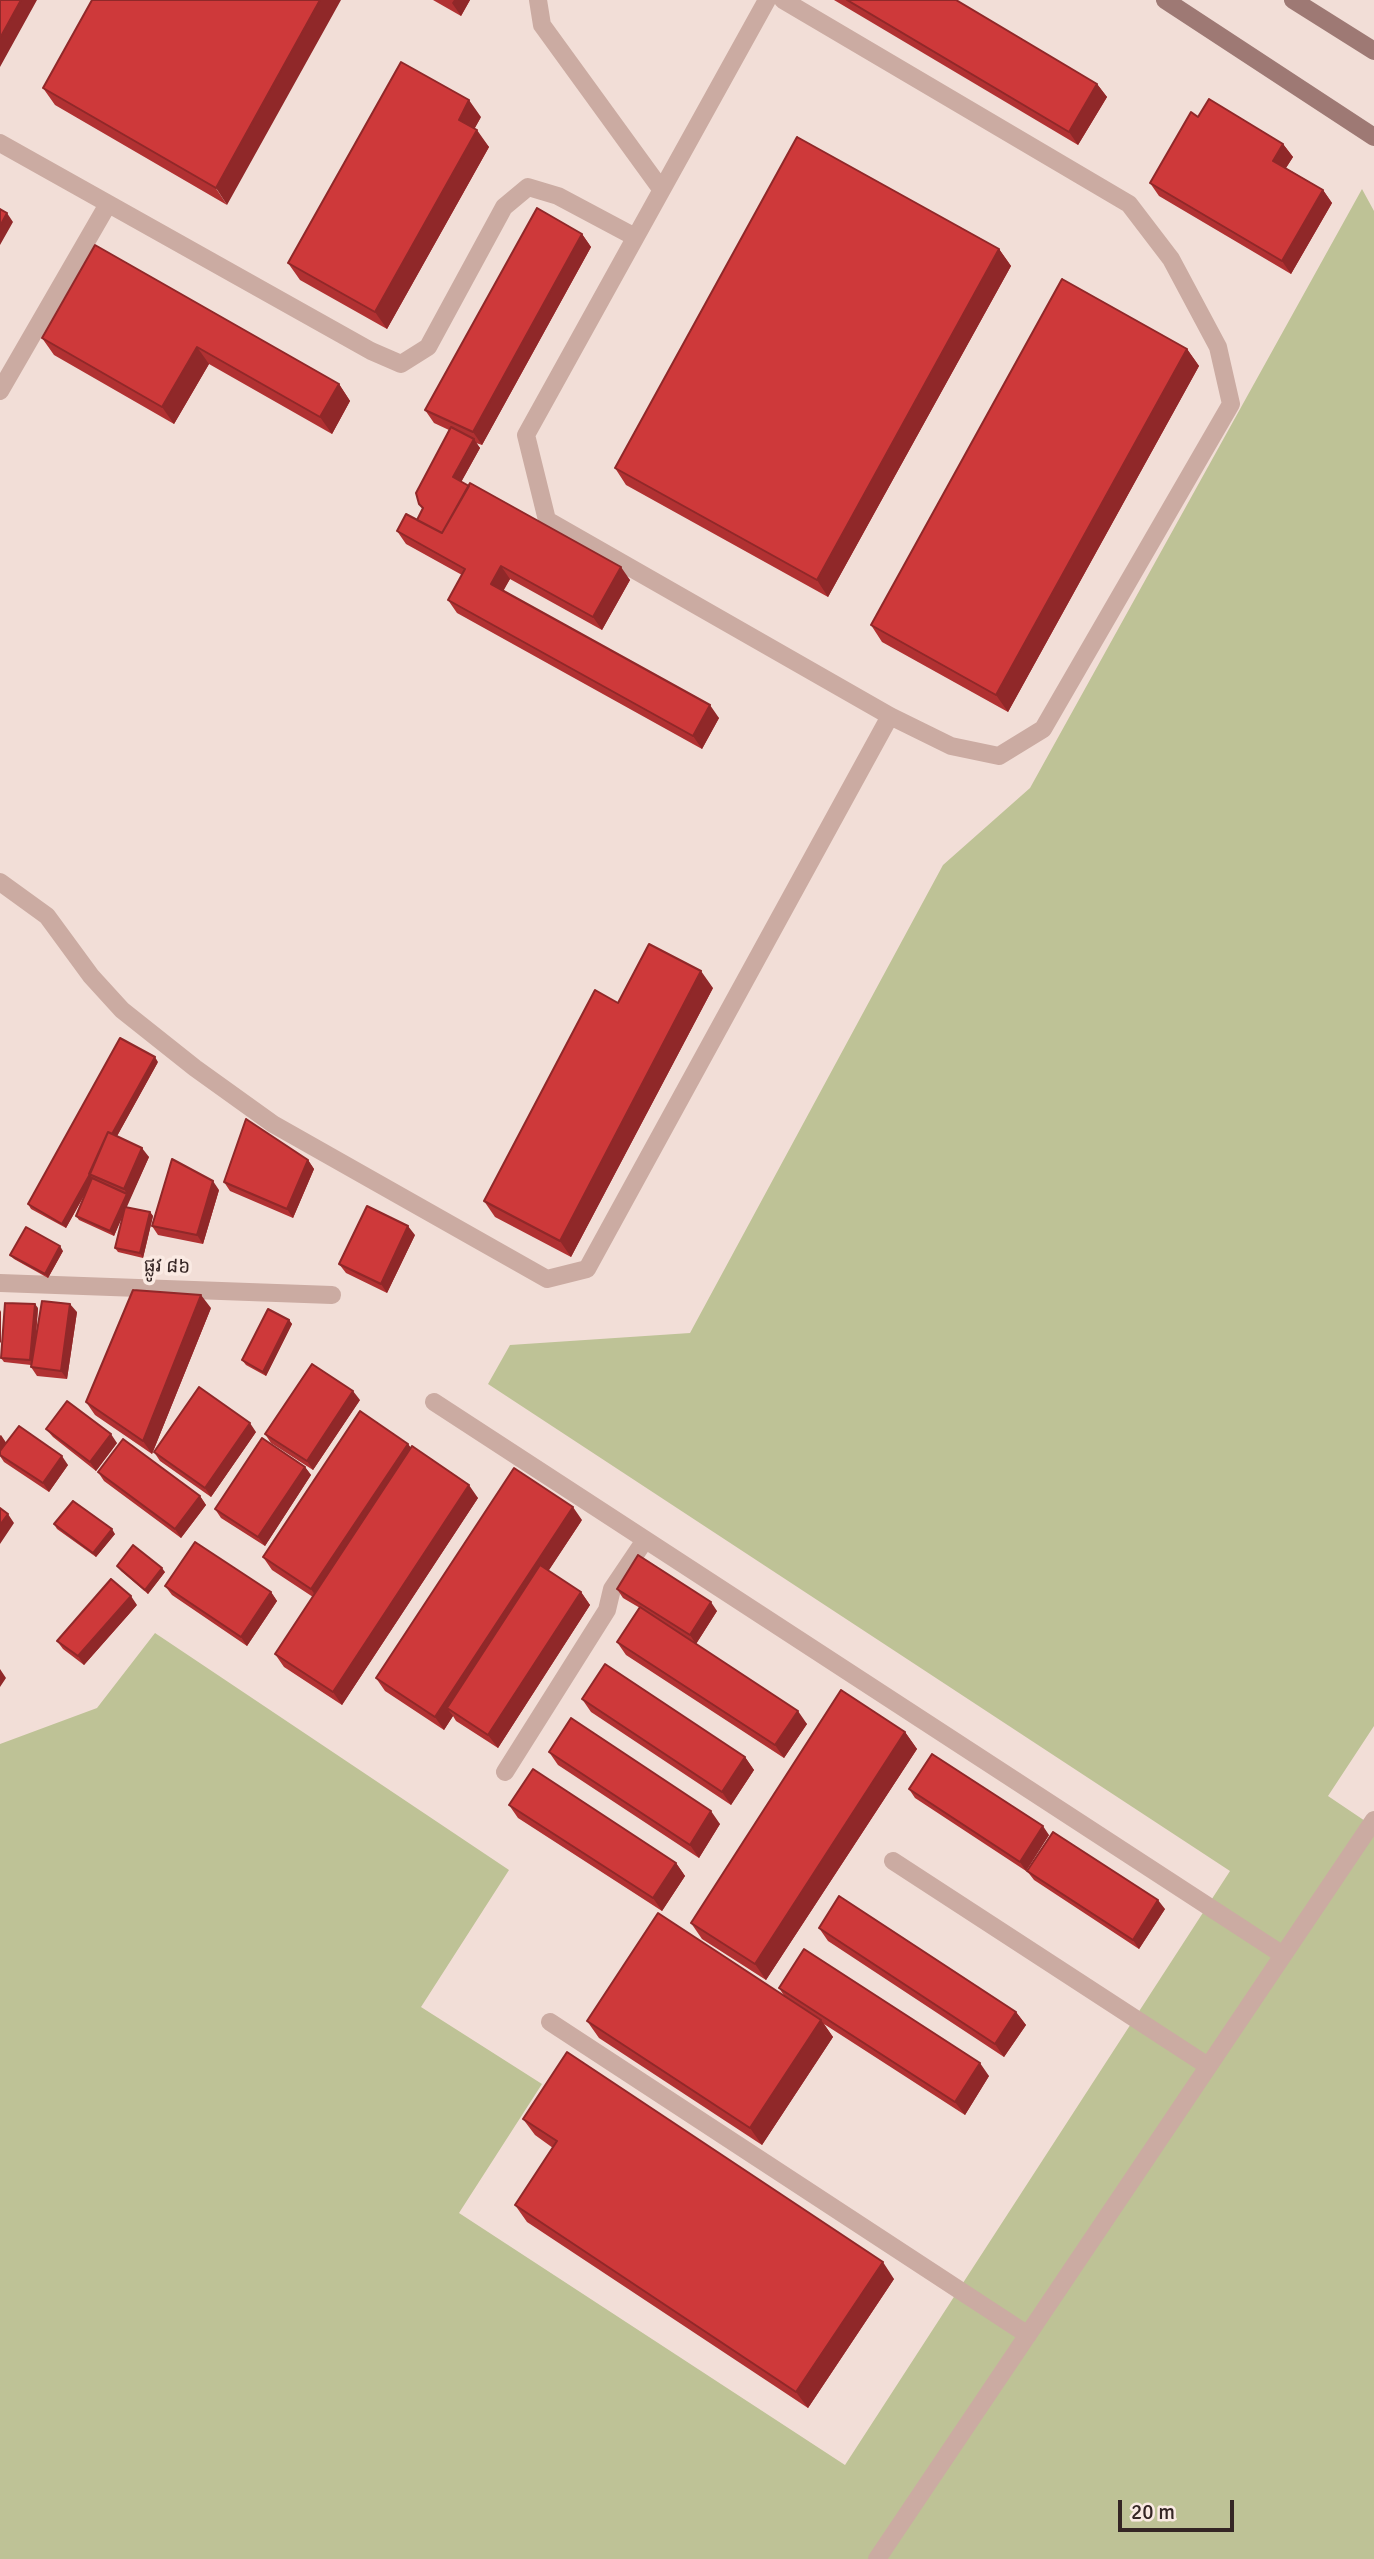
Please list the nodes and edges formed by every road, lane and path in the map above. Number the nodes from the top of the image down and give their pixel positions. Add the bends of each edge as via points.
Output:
1 (538, 0) edge
2 (767, 0) edge
3 (783, 0) edge
4 (1165, 0) edge
5 (1293, 0) edge
6 (1374, 51) edge
7 (1374, 137) edge
8 (0, 144) edge
9 (661, 189) junction
10 (108, 204) junction
11 (635, 237) junction
12 (0, 391) edge
13 (890, 716) junction
14 (0, 882) edge
15 (0, 1283) edge
16 (332, 1295) dead end
17 (434, 1402) dead end
18 (645, 1540) junction
19 (505, 1772) dead end
20 (1374, 1820) edge
21 (893, 1861) dead end
22 (1283, 1955) junction
23 (550, 2022) dead end
24 (1209, 2066) junction
25 (1028, 2335) junction
26 (877, 2559) edge

1 - 9 lane via 542,25
2 - 9 lane
3 - 13 lane via 1129,204 1171,259 1218,346 1231,404 1043,729 999,755 951,746
4 - 7 street
5 - 6 street
8 - 10 lane
9 - 11 lane
10 - 11 lane via 401,364 428,347 504,207 528,187 558,196
10 - 12 lane
11 - 13 lane via 526,435 547,520
13 - 14 lane via 587,1269 547,1279 273,1124 195,1068 122,1010 47,916
15 - 16 lane, ផ្លូវ ៨៦
17 - 18 lane
18 - 19 lane via 612,1589 607,1610
18 - 22 lane
20 - 22 lane
21 - 24 lane
22 - 24 lane
23 - 25 lane
24 - 25 lane
25 - 26 lane

